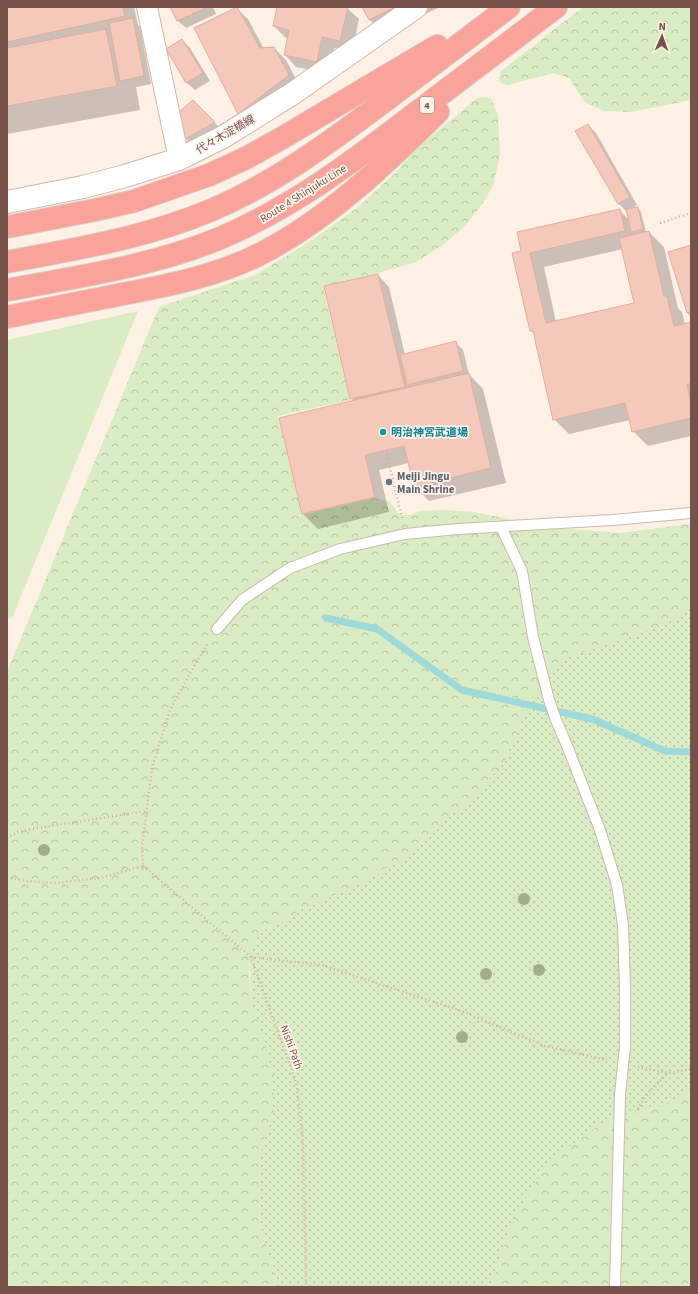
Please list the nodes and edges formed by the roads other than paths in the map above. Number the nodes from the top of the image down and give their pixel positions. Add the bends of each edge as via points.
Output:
1 (147, 7) edge
2 (416, 7) edge
3 (501, 7) edge
4 (509, 7) edge
5 (556, 7) edge
6 (504, 46) junction
7 (179, 159) junction
8 (7, 202) edge
9 (7, 227) edge
10 (7, 262) edge
11 (7, 290) edge
12 (7, 317) edge
13 (691, 513) edge
14 (501, 527) junction
15 (217, 629) road end
16 (615, 1287) edge

1 - 7 street
2 - 7 street, 代々木淀橋線 via 292,94 223,137
3 - 9 highway via 282,138 209,175 134,201
4 - 10 highway via 352,126 282,175 238,198 171,225 128,237
5 - 6 highway, Route 4 Shinjuku Line / 4
6 - 11 highway, Route 4 Shinjuku Line / 4 via 332,176 256,222 179,252 112,269
6 - 12 highway via 397,152 330,210 263,253 229,268 191,279
7 - 8 street, 代々木淀橋線 via 83,187
13 - 14 lane
14 - 15 lane via 405,534 340,549 290,568 242,600
14 - 16 lane via 522,571 549,700 600,830 617,885 623,925 625,986

